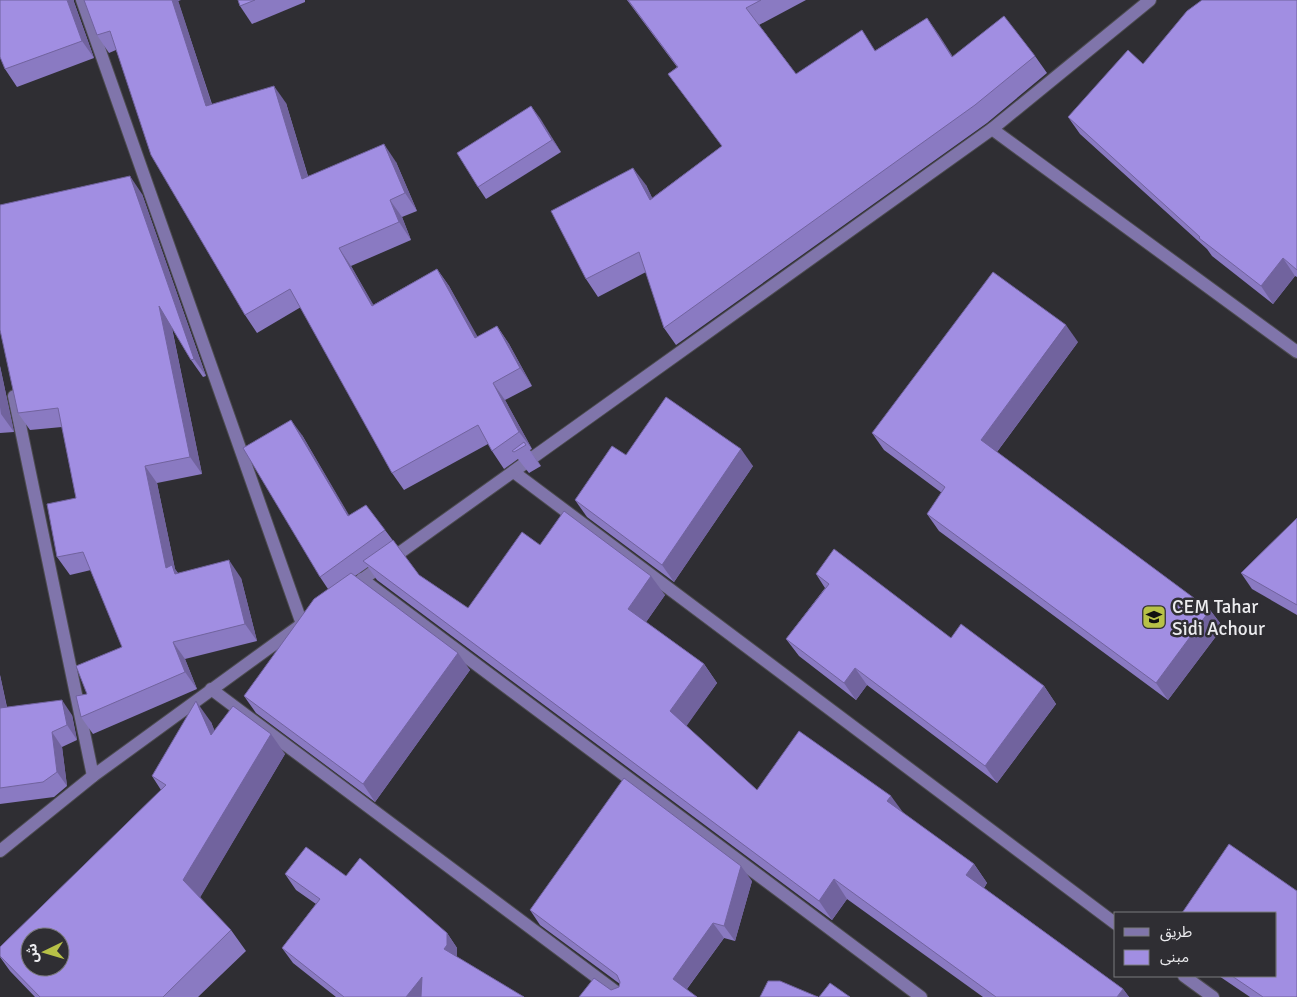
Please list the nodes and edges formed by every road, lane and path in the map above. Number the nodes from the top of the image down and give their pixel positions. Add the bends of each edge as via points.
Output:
1 (82, 0) edge
2 (1146, 1) edge
3 (992, 129) junction
4 (1297, 352) edge
5 (12, 385) edge
6 (515, 472) junction
7 (362, 579) junction
8 (339, 596) edge
9 (317, 613) edge
10 (302, 624) junction
11 (211, 689) junction
12 (92, 776) junction
13 (0, 851) edge
14 (1114, 922) edge
15 (1185, 977) edge
16 (623, 997) edge
17 (921, 997) edge
18 (1213, 997) edge

1 - 10 street
2 - 3 street
3 - 4 street
3 - 6 street
5 - 12 street
6 - 7 street
6 - 14 street
7 - 8 street
7 - 17 street
9 - 10 street
10 - 11 street
11 - 12 street
11 - 16 street
12 - 13 street
15 - 18 street

